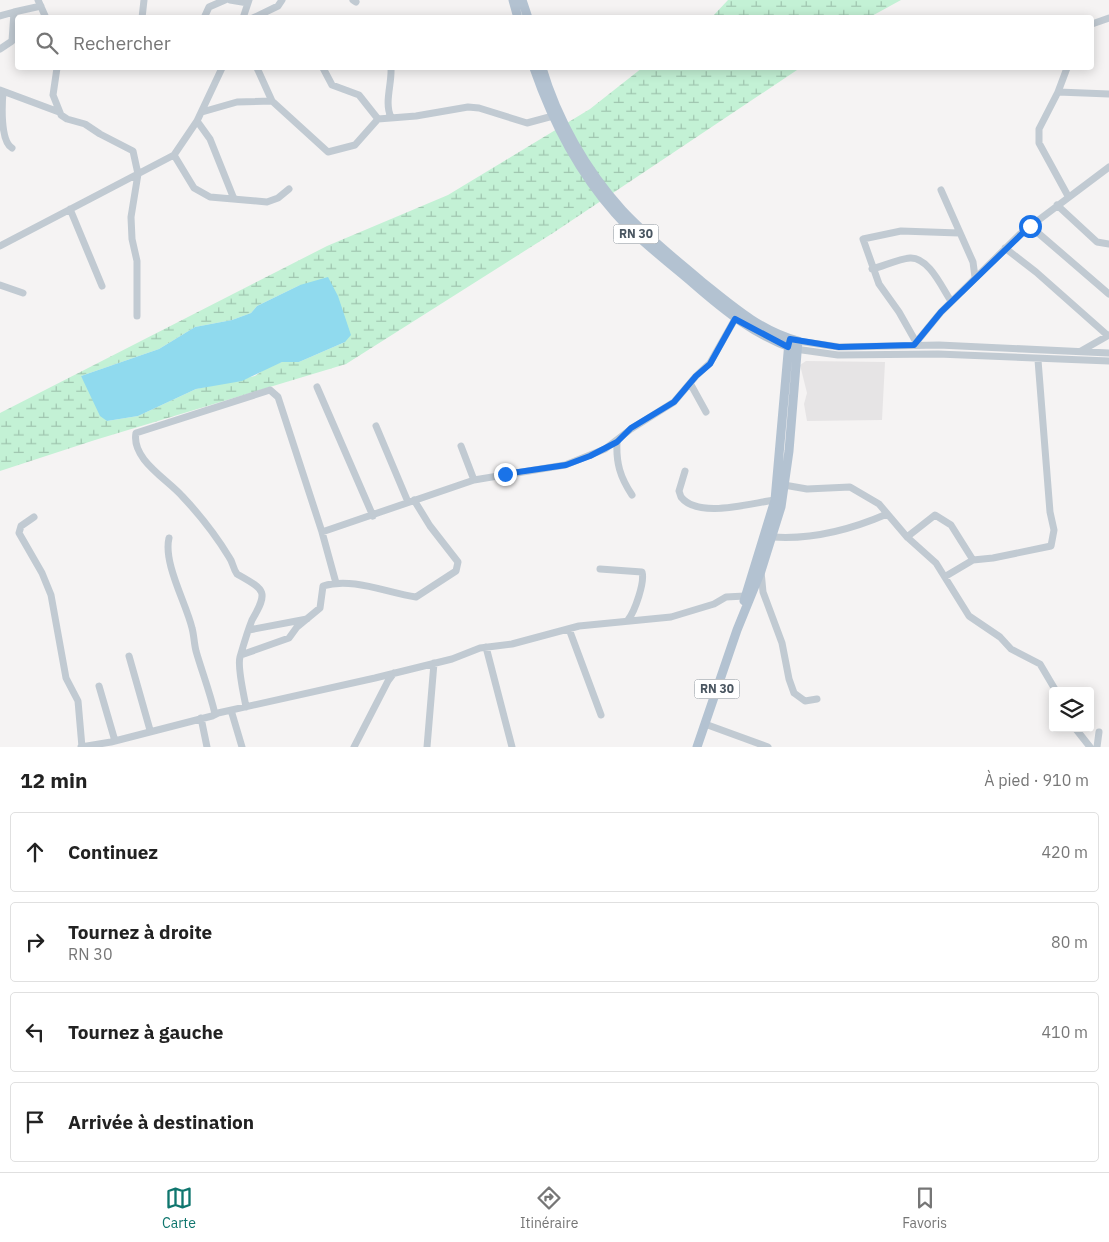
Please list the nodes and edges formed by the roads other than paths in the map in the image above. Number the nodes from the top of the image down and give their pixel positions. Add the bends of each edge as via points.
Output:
1 (144, 0) edge
2 (225, 0) edge
3 (230, 0) edge
4 (282, 0) edge
5 (513, 0) edge
6 (522, 0) edge
7 (39, 3) edge
8 (248, 3) edge
9 (14, 12) junction
10 (264, 12) junction
11 (45, 15) edge
12 (142, 15) edge
13 (205, 15) edge
14 (244, 15) edge
15 (258, 15) edge
16 (517, 15) edge
17 (527, 15) edge
18 (0, 16) edge
19 (1109, 18) edge
20 (1094, 23) edge
21 (0, 49) edge
22 (57, 70) edge
23 (221, 70) edge
24 (258, 70) edge
25 (324, 70) edge
26 (391, 70) edge
27 (535, 70) edge
28 (543, 70) edge
29 (1066, 70) edge
30 (2, 91) edge
31 (1058, 92) junction
32 (1109, 94) edge
33 (272, 102) junction
34 (59, 112) junction
35 (202, 112) junction
36 (553, 116) junction
37 (391, 117) junction
38 (378, 119) junction
39 (197, 121) junction
40 (12, 148) dead end
41 (174, 155) junction
42 (1109, 167) edge
43 (138, 174) junction
44 (289, 189) dead end
45 (941, 190) dead end
46 (1068, 196) junction
47 (234, 199) junction
48 (1058, 205) junction
49 (70, 209) junction
50 (1030, 226) junction
51 (959, 233) junction
52 (1109, 244) edge
53 (0, 246) edge
54 (1005, 248) junction
55 (872, 269) junction
56 (975, 277) junction
57 (0, 285) edge
58 (102, 286) dead end
59 (23, 293) dead end
60 (1109, 294) edge
61 (951, 301) junction
62 (137, 316) dead end
63 (735, 319) junction
64 (1108, 335) edge
65 (793, 344) junction
66 (915, 344) junction
67 (1081, 352) junction
68 (1109, 353) edge
69 (1038, 360) junction
70 (1109, 361) edge
71 (690, 383) junction
72 (316, 387) dead end
73 (706, 412) dead end
74 (376, 426) dead end
75 (617, 442) junction
76 (461, 446) dead end
77 (685, 471) dead end
78 (474, 480) junction
79 (784, 485) junction
80 (632, 495) dead end
81 (775, 500) junction
82 (411, 501) junction
83 (888, 514) junction
84 (373, 516) junction
85 (34, 517) dead end
86 (322, 532) junction
87 (772, 537) junction
88 (907, 537) junction
89 (169, 538) dead end
90 (973, 560) junction
91 (600, 570) dead end
92 (761, 571) junction
93 (946, 576) junction
94 (336, 583) junction
95 (745, 596) junction
96 (634, 612) junction
97 (307, 619) junction
98 (641, 619) junction
99 (628, 620) junction
100 (569, 629) junction
101 (249, 630) junction
102 (737, 630) junction
103 (486, 647) junction
104 (240, 655) junction
105 (129, 656) dead end
106 (434, 663) junction
107 (394, 673) junction
108 (99, 686) dead end
109 (1054, 687) edge
110 (817, 700) dead end
111 (246, 707) junction
112 (231, 710) junction
113 (215, 714) junction
114 (601, 715) dead end
115 (201, 718) junction
116 (705, 724) junction
117 (150, 730) junction
118 (1078, 732) edge
119 (1099, 732) dead end
120 (115, 741) junction
121 (81, 747) edge
122 (207, 747) edge
123 (242, 747) edge
124 (354, 747) edge
125 (427, 747) edge
126 (512, 747) edge
127 (697, 747) edge
128 (768, 747) edge
129 (1090, 747) edge
130 (1097, 747) edge

1 - 12 street
2 - 13 street via 209,7
3 - 8 street
4 - 10 street via 278,6
5 - 16 main road
6 - 17 main road
7 - 9 street
7 - 11 street
8 - 10 street
8 - 14 street
9 - 18 street
9 - 21 street via 12,41
10 - 15 street
19 - 20 street
22 - 34 street via 53,95
23 - 35 street
24 - 33 street
25 - 38 street via 332,85 359,95
26 - 37 street via 387,106
27 - 36 main road, RN 30 / RN 30
28 - 65 main road, RN 30 via 559,113 576,144 593,173 621,209 663,249 739,312
29 - 31 street
30 - 34 street
30 - 40 street via 6,143
31 - 32 street
31 - 46 street via 1039,129 1039,143
33 - 35 street via 237,102
33 - 38 street via 328,152 355,145
34 - 43 street via 133,151
35 - 39 street
36 - 37 street via 527,123 468,107
36 - 63 main road, RN 30 / RN 30 via 587,178 615,213
37 - 38 street
39 - 41 street
39 - 47 street via 210,140
41 - 43 street
41 - 47 street via 198,192 221,200
42 - 46 street
43 - 49 street
43 - 62 street via 131,217 137,262
44 - 47 street via 267,202
45 - 51 street
46 - 48 street
48 - 50 street
48 - 52 street via 1097,242
49 - 53 street
49 - 58 street
50 - 54 street
50 - 60 street
51 - 55 street via 901,231 863,239
51 - 56 street via 973,262
54 - 56 street
54 - 64 street
55 - 61 street via 909,258 916,259 929,268
55 - 66 street
56 - 61 street
57 - 59 street
61 - 66 street
63 - 65 main road, RN 30 / RN 30
63 - 71 street via 710,364
64 - 67 street
65 - 66 street via 839,347
65 - 69 street via 838,355 938,354
65 - 79 main road, RN 30 via 789,451
65 - 81 main road, RN 30
66 - 67 street
67 - 68 street
69 - 70 street
69 - 90 street via 1054,530 1052,546
71 - 73 street
71 - 75 street via 674,402 631,428
72 - 84 street
74 - 82 street
75 - 78 street via 566,465
75 - 80 street via 621,477
76 - 78 street
77 - 81 street via 679,490 681,497 696,508
78 - 82 street
79 - 83 street via 807,490 850,487 879,504
79 - 87 main road, RN 30
81 - 95 main road, RN 30
82 - 84 street
82 - 94 street via 458,562 456,571 416,597
83 - 87 street via 827,535 791,539
83 - 88 street
84 - 86 street
85 - 121 street via 21,526 19,533 51,596 66,678 78,700
86 - 94 street
86 - 101 street via 274,392 270,390 136,433 137,446 147,461 212,529 237,574 261,591 262,604
87 - 92 main road, RN 30
88 - 90 street via 935,515 951,525
88 - 93 street
89 - 113 street via 172,564
90 - 93 street
91 - 96 street via 642,572
92 - 102 main road, RN 30
92 - 110 street via 765,598 782,643 794,693 804,701
93 - 109 street via 969,616 1000,637 1011,649 1040,664
94 - 97 street via 323,586 320,608
95 - 98 street via 726,597 671,617
95 - 102 main road, RN 30
96 - 98 street
96 - 99 street
97 - 101 street
97 - 104 street via 289,638
98 - 99 street
99 - 100 street
100 - 103 street via 512,644
100 - 114 street
101 - 104 street
102 - 116 main road, RN 30
103 - 106 street
103 - 126 street
104 - 111 street
105 - 117 street
106 - 107 street
106 - 125 street
107 - 111 street
107 - 124 street
108 - 120 street
111 - 112 street
112 - 113 street
112 - 123 street
113 - 115 street
115 - 117 street
115 - 122 street
116 - 127 main road, RN 30
116 - 128 street
117 - 120 street
118 - 129 street
119 - 130 street
120 - 121 street

